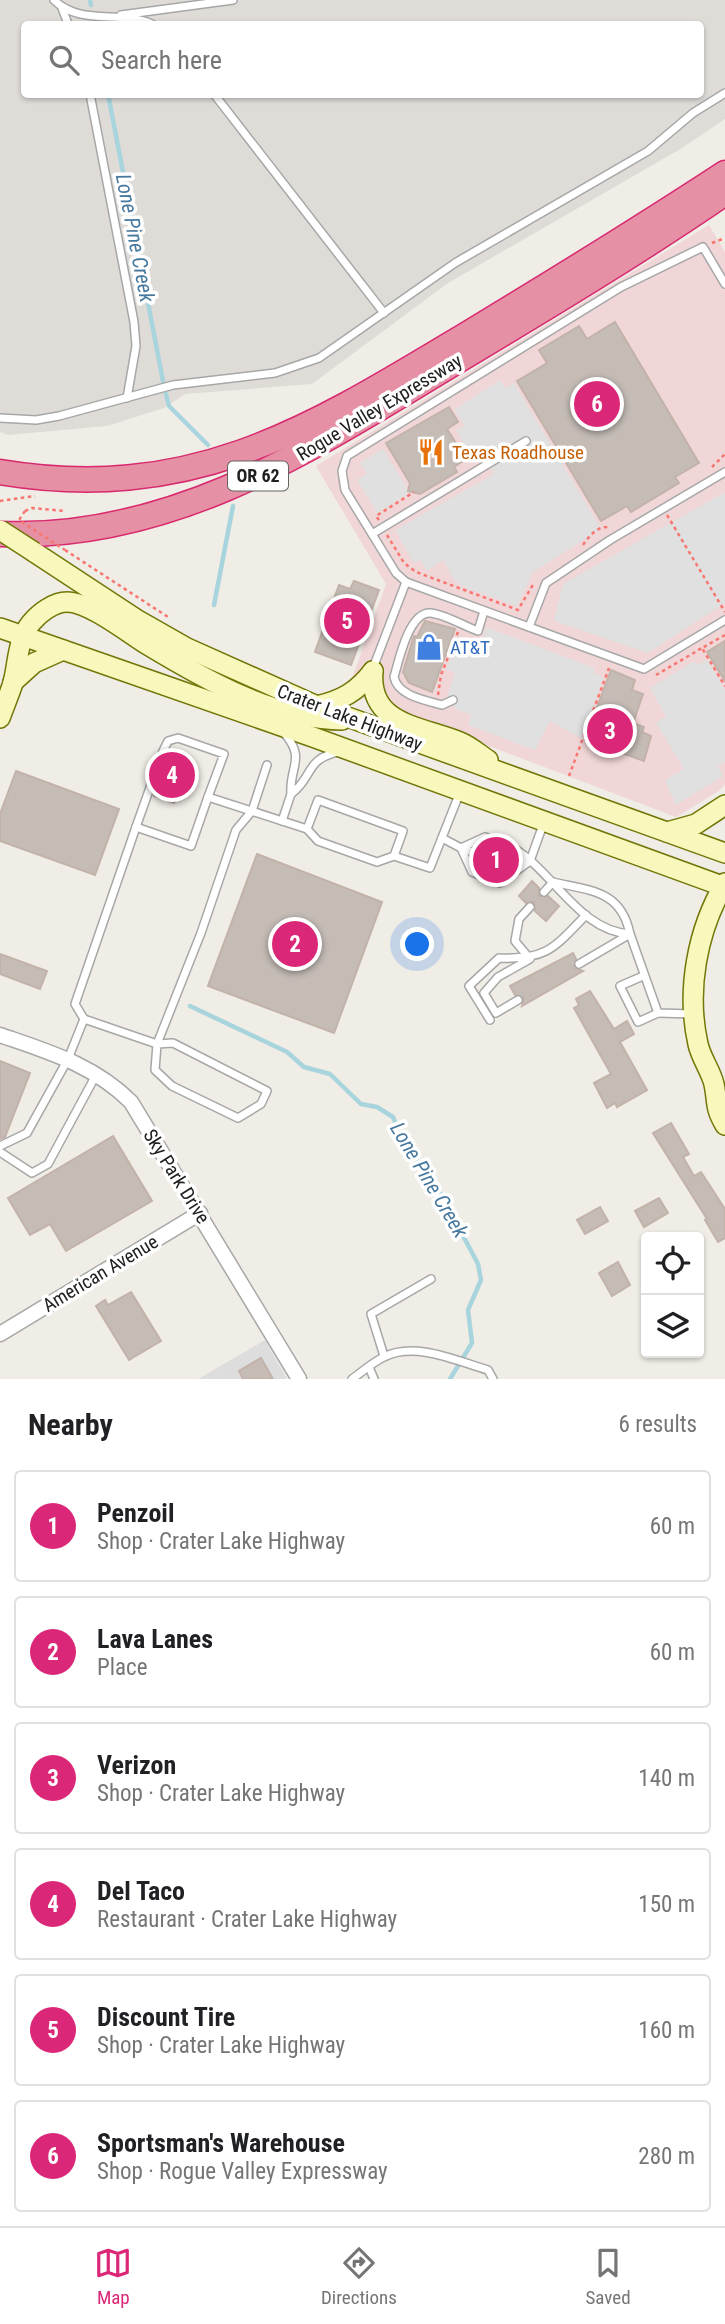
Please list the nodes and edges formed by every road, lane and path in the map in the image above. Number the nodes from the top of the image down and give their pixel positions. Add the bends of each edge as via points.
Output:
1 (54, 0) edge
2 (233, 0) edge
3 (61, 8) junction
4 (121, 15) junction
5 (67, 21) edge
6 (142, 21) edge
7 (725, 93) edge
8 (91, 98) edge
9 (217, 98) edge
10 (725, 173) edge
11 (725, 193) edge
12 (725, 284) edge
13 (384, 313) junction
14 (127, 398) junction
15 (0, 418) edge
16 (526, 441) dead end
17 (725, 454) edge
18 (711, 470) dead end
19 (0, 472) edge
20 (725, 472) edge
21 (414, 492) dead end
22 (46, 494) dead end
23 (0, 501) edge
24 (663, 509) junction
25 (70, 512) dead end
26 (614, 527) dead end
27 (383, 528) junction
28 (0, 532) edge
29 (372, 534) junction
30 (581, 548) dead end
31 (537, 580) dead end
32 (406, 582) junction
33 (484, 611) junction
34 (725, 611) edge
35 (725, 620) edge
36 (178, 623) dead end
37 (461, 625) junction
38 (529, 627) junction
39 (0, 628) edge
40 (725, 635) edge
41 (24, 636) junction
42 (63, 650) junction
43 (609, 667) dead end
44 (373, 671) junction
45 (13, 682) junction
46 (725, 686) edge
47 (453, 699) dead end
48 (435, 703) junction
49 (317, 706) junction
50 (0, 718) edge
51 (356, 720) junction
52 (278, 725) junction
53 (348, 751) junction
54 (267, 765) dead end
55 (507, 774) junction
56 (569, 776) dead end
57 (460, 791) junction
58 (291, 794) junction
59 (208, 797) junction
60 (725, 804) edge
61 (252, 811) junction
62 (282, 821) junction
63 (544, 822) junction
64 (136, 827) junction
65 (306, 829) junction
66 (667, 832) junction
67 (442, 838) junction
68 (461, 848) junction
69 (725, 853) edge
70 (394, 856) junction
71 (488, 858) dead end
72 (530, 860) junction
73 (504, 863) dead end
74 (553, 882) junction
75 (724, 883) edge
76 (544, 892) dead end
77 (530, 907) dead end
78 (586, 915) junction
79 (630, 934) junction
80 (530, 959) junction
81 (579, 964) dead end
82 (643, 976) junction
83 (518, 1000) dead end
84 (658, 1013) junction
85 (693, 1014) junction
86 (84, 1019) junction
87 (490, 1020) dead end
88 (0, 1035) edge
89 (157, 1044) junction
90 (68, 1059) junction
91 (97, 1073) junction
92 (719, 1089) edge
93 (725, 1125) edge
94 (0, 1146) edge
95 (0, 1152) edge
96 (200, 1213) junction
97 (431, 1279) dead end
98 (0, 1334) edge
99 (384, 1356) junction
100 (369, 1367) junction
101 (299, 1379) edge
102 (352, 1379) edge
103 (374, 1379) edge
104 (493, 1379) edge

1 - 3 lane
2 - 4 lane
3 - 4 lane via 86,16
3 - 5 lane
4 - 6 lane
7 - 13 lane via 648,151 455,264
8 - 14 lane via 134,322 136,346
9 - 13 lane
10 - 19 highway, Rogue Valley Expressway / OR 62 via 346,407 278,439 203,466 135,478 55,480
11 - 28 highway, Rogue Valley Expressway / OR 62 via 489,342 252,479 197,502 127,522 69,531
12 - 29 lane via 703,247 621,287 347,456 342,471 345,490
13 - 14 lane via 334,350 289,370 182,383
14 - 15 lane via 59,416
16 - 27 lane
17 - 18 path via 715,460
20 - 24 lane
21 - 27 path via 376,516
22 - 23 path
24 - 34 path
24 - 38 lane via 546,583
25 - 36 path, bridge via 32,508 19,520
26 - 30 path via 603,526 592,533
27 - 29 lane
27 - 31 path via 404,563 416,572 518,610
28 - 49 main road, Crater Lake Highway, bridge via 187,648
29 - 32 lane
32 - 33 lane
32 - 44 lane
33 - 37 lane via 478,631
33 - 38 lane
35 - 38 lane via 644,669
37 - 48 path
37 - 48 lane via 430,613 411,626 394,677 396,684 400,690
39 - 41 main road, Crater Lake Highway
40 - 46 path via 702,648
41 - 42 main road, Crater Lake Highway
41 - 45 main road
41 - 51 main road via 48,607 75,604 181,665 272,707 311,720
42 - 45 main road via 34,663
42 - 52 main road, Crater Lake Highway
43 - 56 path
44 - 49 main road via 354,692
44 - 55 main road via 375,699 382,710 464,743
45 - 50 main road
47 - 48 lane via 448,705
49 - 51 main road, Crater Lake Highway
51 - 55 main road, Crater Lake Highway
52 - 53 main road, Crater Lake Highway
52 - 58 lane via 295,746 298,758
53 - 57 main road, Crater Lake Highway
53 - 58 lane via 315,761
54 - 61 lane
55 - 66 main road, Crater Lake Highway
57 - 63 main road, Crater Lake Highway
57 - 67 lane
58 - 62 lane
59 - 61 lane
59 - 64 lane via 191,846
59 - 64 lane via 224,754 178,738 168,741
60 - 66 main road via 696,824
61 - 62 lane
61 - 89 lane via 236,830
62 - 65 lane
63 - 72 lane
63 - 75 main road, Crater Lake Highway
64 - 86 lane via 75,1004
65 - 70 lane via 318,841 377,862
65 - 70 lane via 318,800 402,831
66 - 69 main road, Crater Lake Highway
67 - 68 lane
67 - 70 lane via 430,868
68 - 71 lane
68 - 72 lane via 485,837
68 - 72 lane via 472,872 500,883
72 - 73 lane
72 - 74 lane
74 - 76 lane
74 - 78 lane
74 - 79 lane via 607,895 626,914
75 - 85 main road via 695,971
77 - 80 lane via 519,919 515,941
78 - 79 lane via 611,933
78 - 80 lane via 555,947
79 - 81 lane
79 - 82 lane
80 - 83 lane via 498,977 484,993 496,1013
80 - 87 lane via 499,958 469,986
82 - 84 lane
82 - 84 lane via 620,986 638,1022
84 - 85 lane
85 - 92 main road via 701,1057
86 - 89 lane
86 - 90 lane
88 - 90 street, Sky Park Drive
89 - 89 lane via 155,1070 172,1086 238,1118 261,1104 267,1091 173,1044
90 - 91 street, Sky Park Drive
90 - 94 lane via 27,1133
91 - 95 lane via 48,1164 32,1172
91 - 96 street, Sky Park Drive via 131,1102
92 - 93 main road via 714,1101
96 - 98 street, American Avenue
96 - 101 street, Sky Park Drive
97 - 99 lane via 370,1314
99 - 100 lane
99 - 104 lane via 421,1352 488,1370
100 - 102 lane
100 - 103 lane

